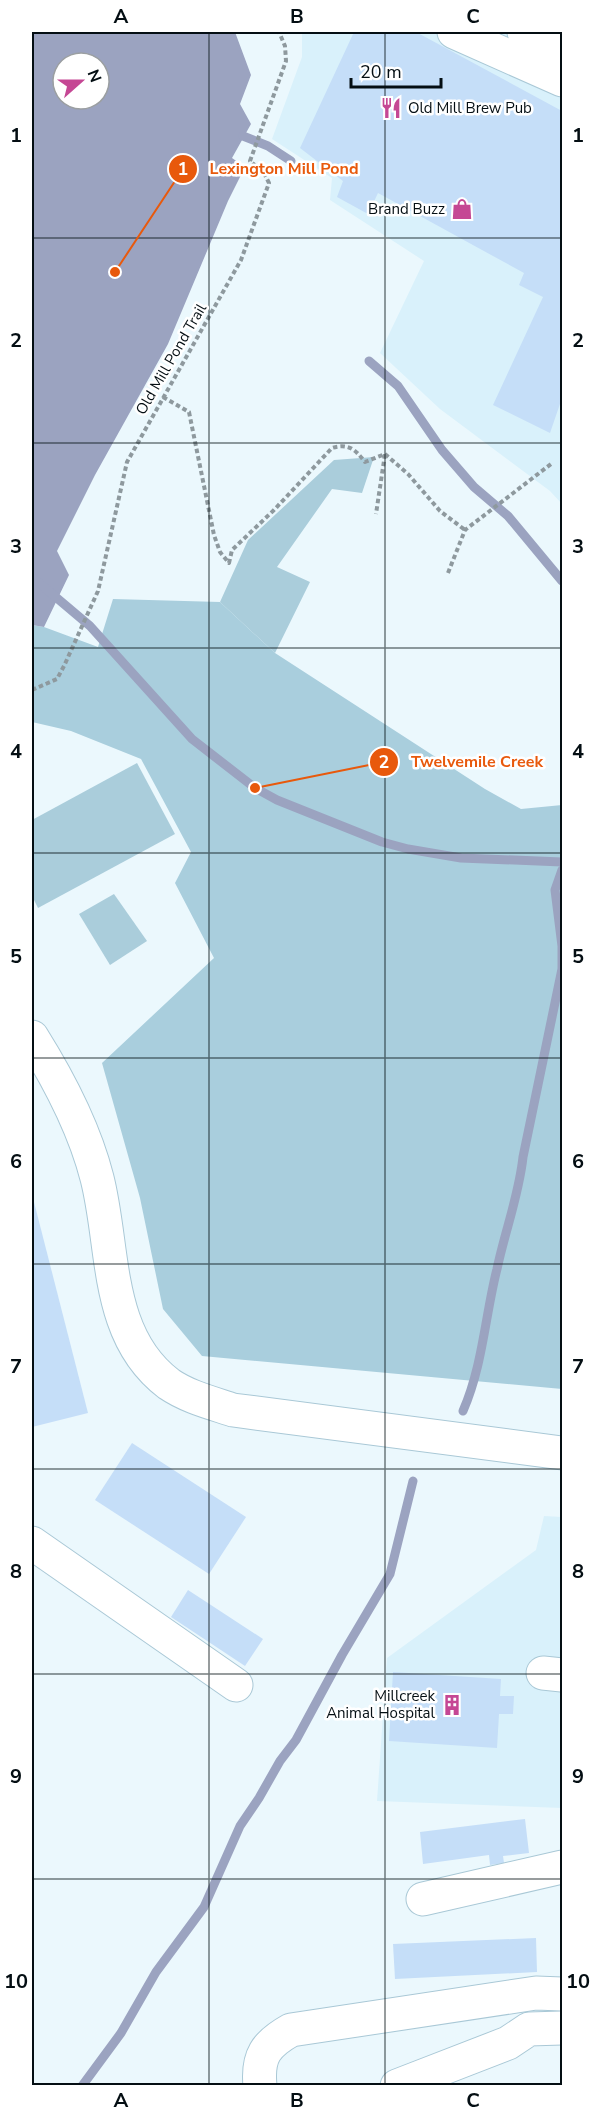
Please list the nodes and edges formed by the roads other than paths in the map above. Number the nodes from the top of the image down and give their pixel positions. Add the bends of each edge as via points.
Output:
1 (454, 32) edge
2 (524, 32) edge
3 (562, 51) edge
4 (562, 80) edge
5 (32, 1037) edge
6 (562, 1453) edge
7 (32, 1544) edge
8 (236, 1685) dead end
9 (562, 1868) edge
10 (423, 1899) dead end
11 (562, 1994) edge
12 (562, 2028) edge
13 (260, 2085) edge
14 (397, 2085) edge

1 - 4 street
2 - 3 street
5 - 6 street via 67,1099 96,1174 117,1302 129,1334 147,1363 170,1385 233,1410
7 - 8 street
9 - 10 street
11 - 13 street via 536,1993 291,2030 275,2039 262,2055
12 - 14 street via 529,2029 508,2043

